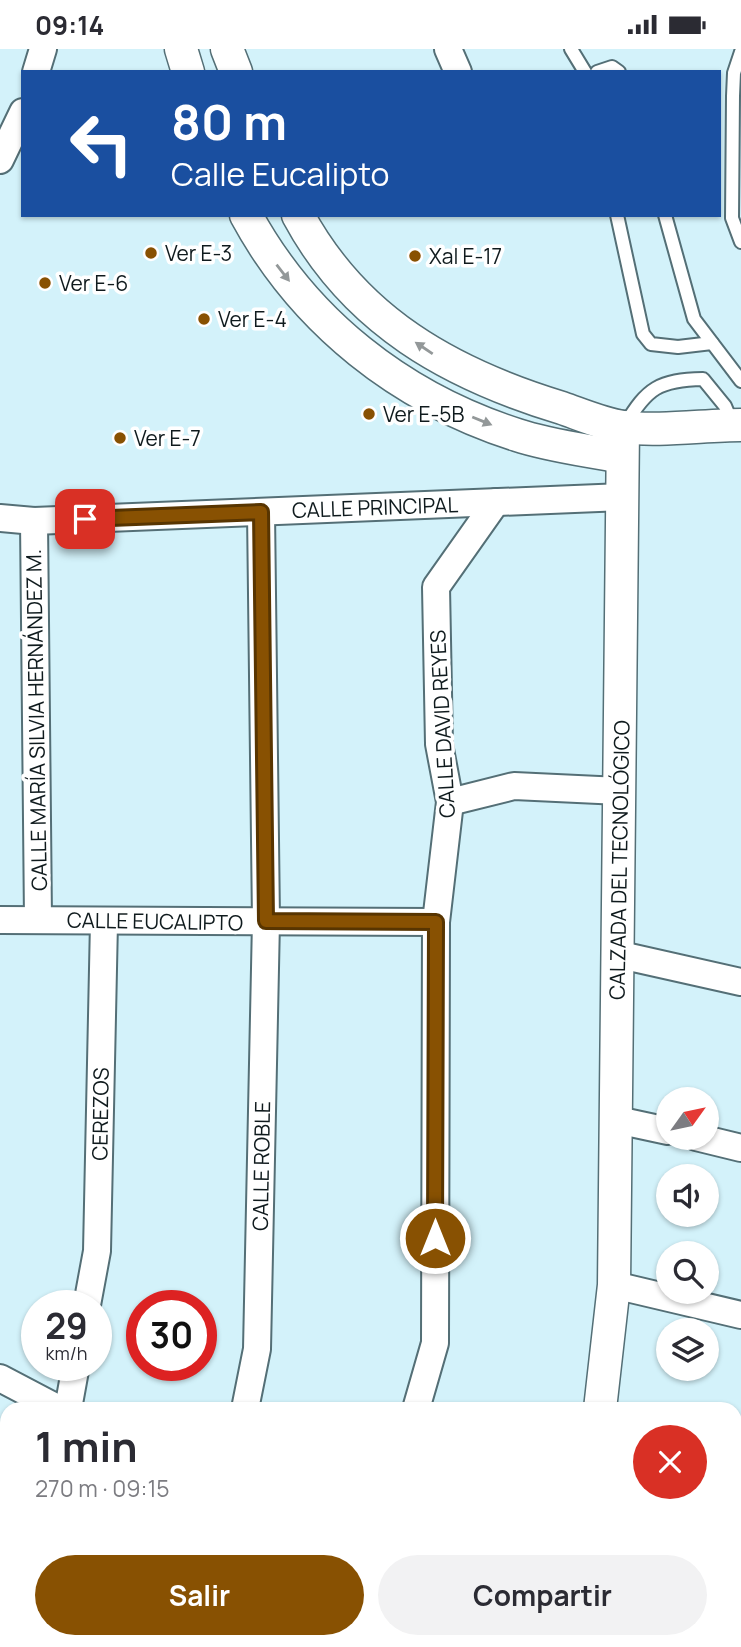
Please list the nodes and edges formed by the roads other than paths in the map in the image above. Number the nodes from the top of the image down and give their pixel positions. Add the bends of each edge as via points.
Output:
1 (43, 49) edge
2 (181, 49) edge
3 (227, 49) edge
4 (448, 49) edge
5 (571, 49) edge
6 (741, 52) edge
7 (37, 70) edge
8 (187, 70) edge
9 (235, 70) edge
10 (457, 70) edge
11 (584, 70) edge
12 (21, 116) edge
13 (0, 160) edge
14 (247, 217) edge
15 (299, 217) edge
16 (617, 217) edge
17 (666, 217) edge
18 (741, 242) edge
19 (712, 342) junction
20 (741, 381) edge
21 (737, 425) edge
22 (622, 442) junction
23 (623, 497) junction
24 (496, 502) junction
25 (261, 512) junction
26 (0, 518) edge
27 (34, 521) junction
28 (620, 791) junction
29 (450, 802) junction
30 (38, 919) junction
31 (0, 920) edge
32 (266, 921) junction
33 (104, 922) junction
34 (436, 922) junction
35 (617, 954) junction
36 (741, 982) edge
37 (617, 1120) junction
38 (656, 1128) edge
39 (719, 1143) edge
40 (741, 1148) edge
41 (614, 1285) junction
42 (90, 1290) edge
43 (741, 1314) edge
44 (0, 1378) edge
45 (73, 1381) edge
46 (46, 1402) edge
47 (69, 1402) edge
48 (246, 1402) edge
49 (418, 1402) edge
50 (601, 1402) edge

1 - 7 street
2 - 8 street
3 - 9 street
4 - 10 street
5 - 11 lane
6 - 18 lane via 734,73 732,218
12 - 13 street
14 -> 22 street via 308,306 373,364 436,402 518,436
22 -> 15 street via 449,364 372,313 316,249
16 - 19 lane via 643,334 651,344 678,347
17 - 19 lane via 694,319
19 - 20 lane
21 - 22 street
21 - 22 lane via 703,379 676,380 642,396
22 - 23 street, CALZADA DEL TECNOLÓGICO
23 - 24 street, CALLE PRINCIPAL
23 - 28 street, CALZADA DEL TECNOLÓGICO
24 - 25 street, CALLE PRINCIPAL
24 - 29 street, CALLE DAVID REYES via 436,587 439,744
25 - 27 street, CALLE PRINCIPAL
25 - 32 street, CALLE ROBLE
26 - 27 street, CALLE PRINCIPAL
27 - 30 street, CALLE MARÍA SILVIA HERNÁNDEZ M.
28 - 29 street via 514,786
28 - 35 street, CALZADA DEL TECNOLÓGICO
29 - 34 street, CALLE DAVID REYES
30 - 31 street, CALLE EUCALIPTO
30 - 33 street, CALLE EUCALIPTO
32 - 33 street, CALLE EUCALIPTO
32 - 34 street, CALLE EUCALIPTO
32 - 48 street, CALLE ROBLE via 257,1349
33 - 42 street, CEREZOS via 97,1251
34 - 49 street, CALLE DAVID REYES via 435,1343
35 - 36 street
35 - 37 street, CALZADA DEL TECNOLÓGICO
37 - 38 street
37 - 41 street, CALZADA DEL TECNOLÓGICO
39 - 40 street
41 - 43 street
41 - 50 street, CALZADA DEL TECNOLÓGICO
44 - 46 street
45 - 47 street

